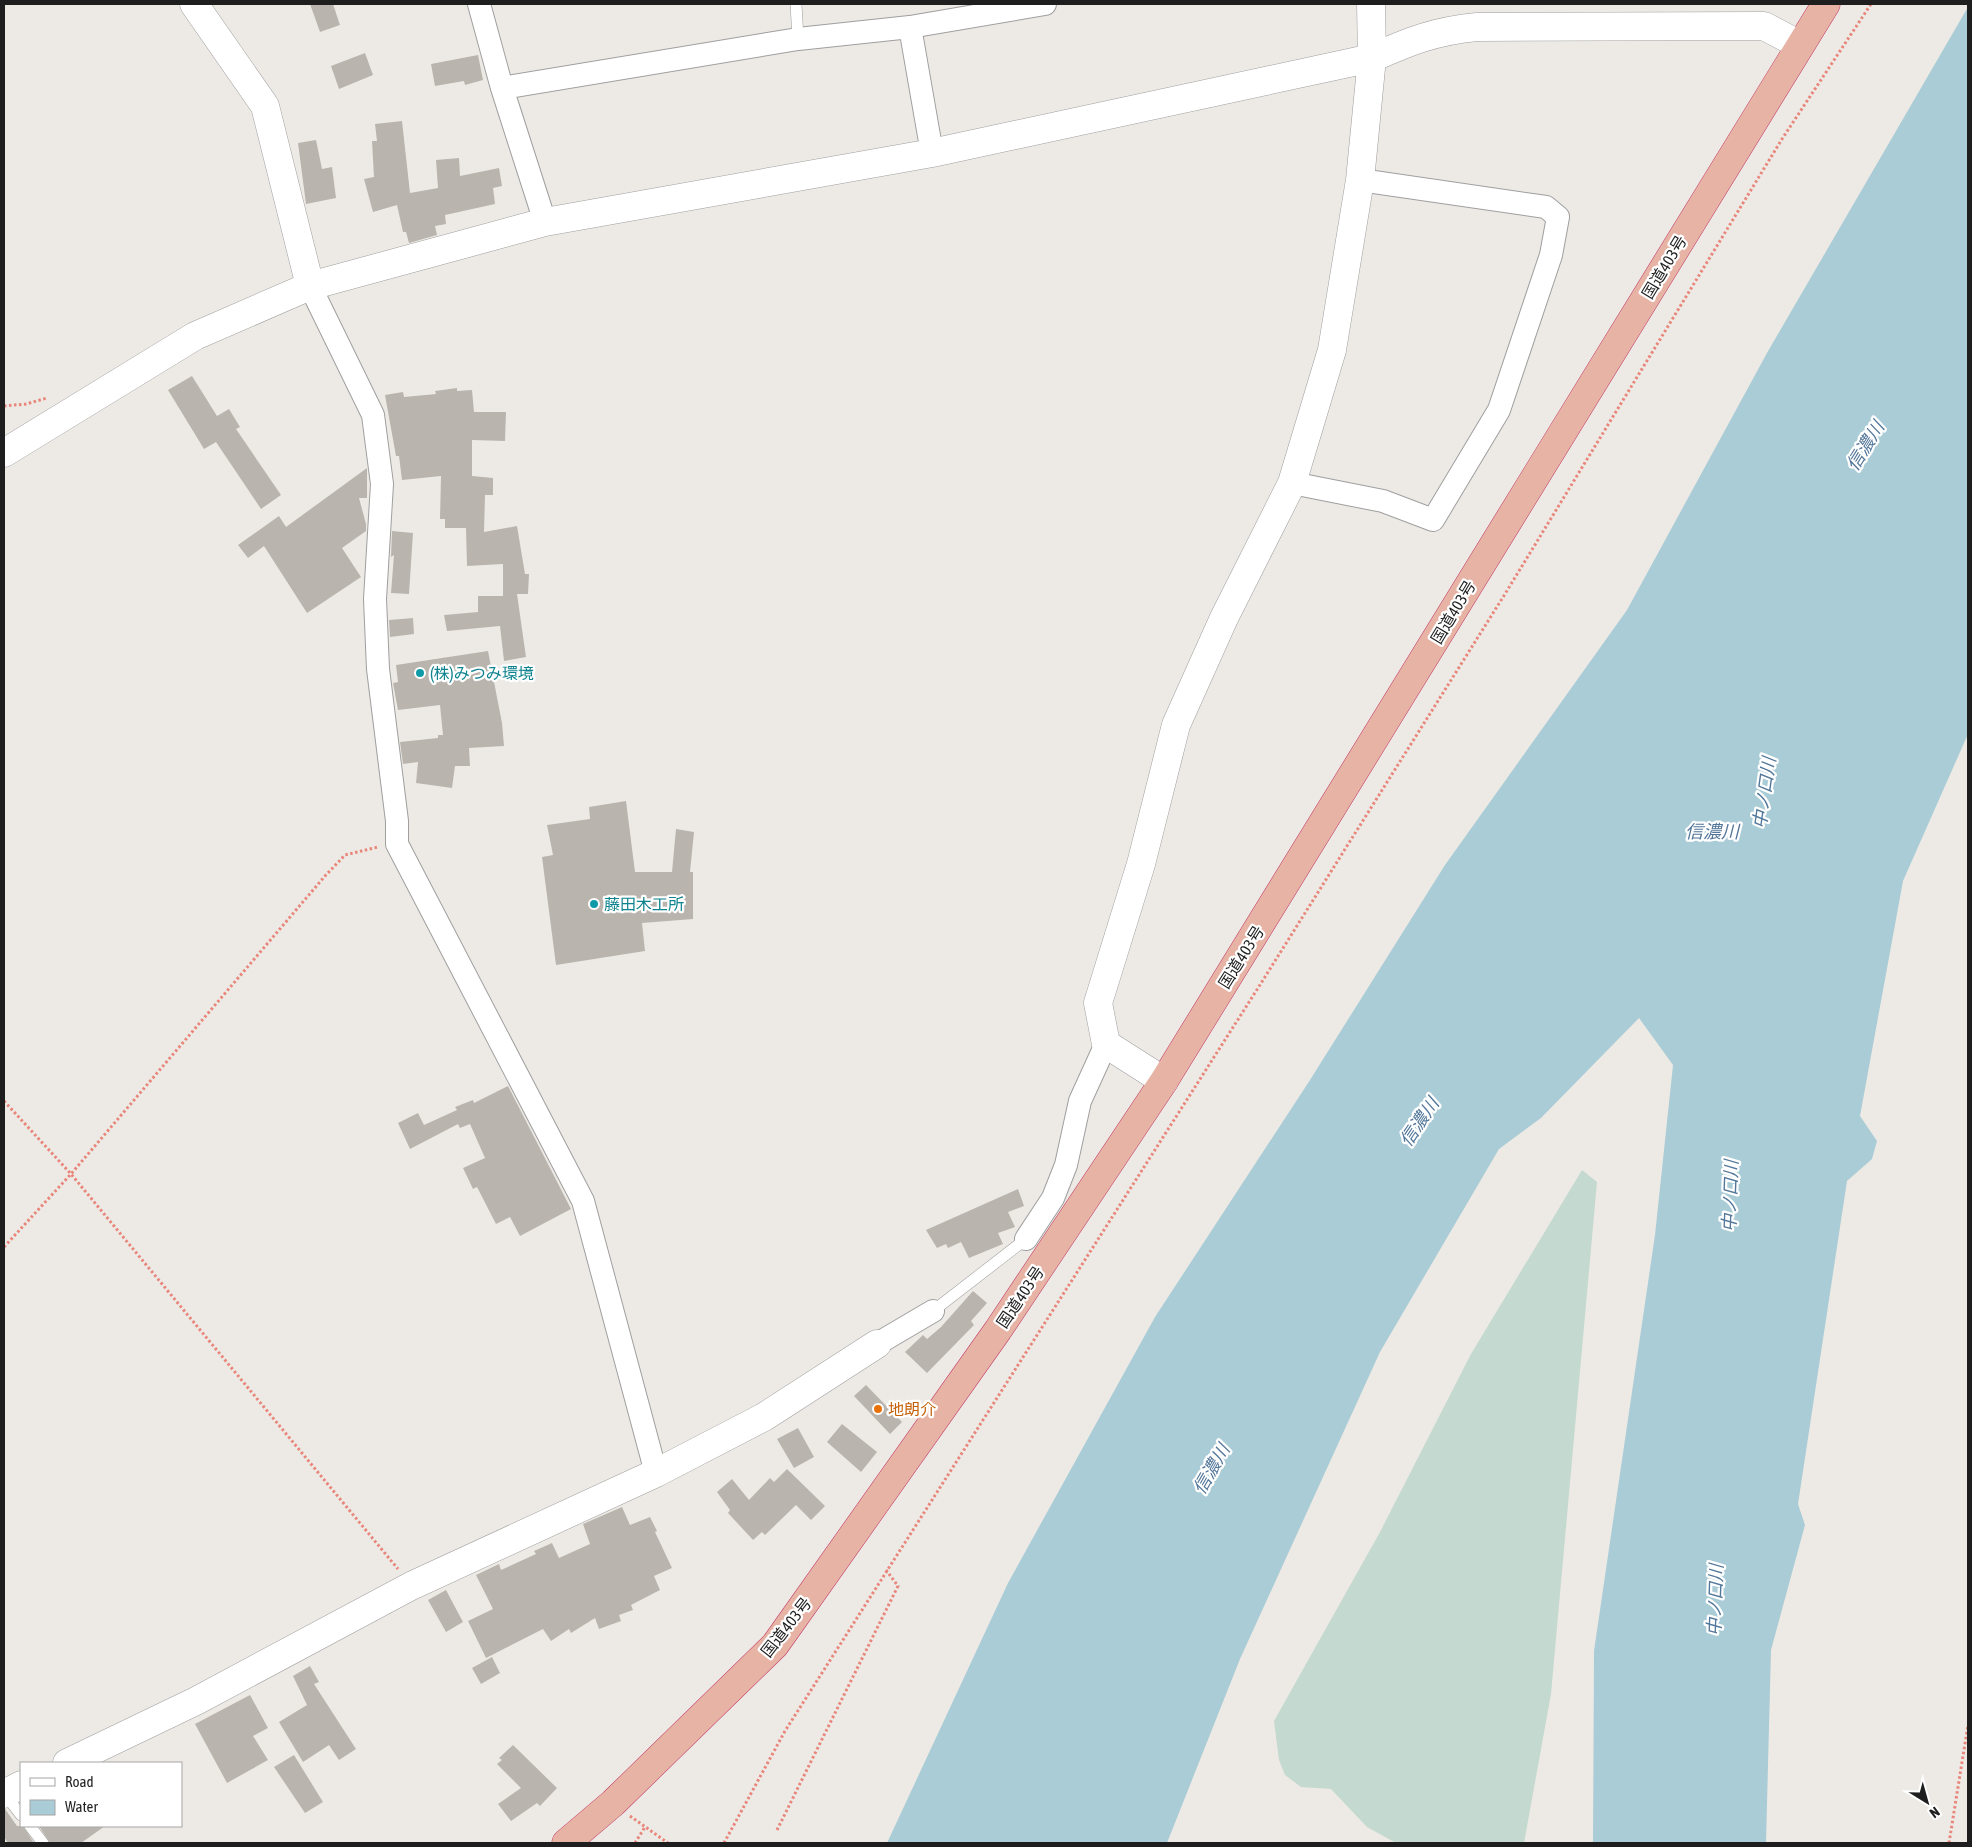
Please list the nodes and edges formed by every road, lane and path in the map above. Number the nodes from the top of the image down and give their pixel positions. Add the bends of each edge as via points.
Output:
1 (194, 4) edge
2 (480, 4) edge
3 (796, 4) edge
4 (1045, 4) edge
5 (1371, 4) edge
6 (1826, 4) edge
7 (1871, 4) edge
8 (910, 27) junction
9 (798, 39) junction
10 (1800, 45) junction
11 (1372, 58) junction
12 (502, 88) junction
13 (932, 154) junction
14 (1360, 180) junction
15 (545, 222) junction
16 (310, 286) junction
17 (4, 453) edge
18 (1292, 483) junction
19 (397, 844) junction
20 (1106, 1044) junction
21 (1164, 1081) junction
22 (4, 1101) edge
23 (71, 1174) junction
24 (1026, 1239) joint
25 (4, 1247) edge
26 (933, 1312) joint
27 (877, 1344) joint
28 (656, 1473) junction
29 (886, 1570) junction
30 (411, 1586) junction
31 (1968, 1725) edge
32 (69, 1762) edge
33 (20, 1786) edge
34 (4, 1794) edge
35 (613, 1804) junction
36 (20, 1814) edge
37 (31, 1827) edge
38 (645, 1827) junction
39 (777, 1830) dead end
40 (43, 1843) edge
41 (566, 1843) edge
42 (635, 1843) edge
43 (668, 1843) edge
44 (724, 1843) edge
45 (1949, 1843) edge

1 - 16 street via 265,106
2 - 12 street
3 - 9 lane
4 - 8 street
5 - 11 street
6 - 10 highway, 国道403号
7 - 29 path via 1782,139 1505,594 1258,988
8 - 9 street
8 - 13 street
9 - 12 street
10 - 11 street via 1764,26 1478,27 1445,30
10 - 21 highway, 国道403号
11 - 13 street
11 - 14 street
12 - 15 street
13 - 15 street
14 - 18 street via 1332,350
14 - 18 street via 1546,208 1558,217 1551,255 1499,410 1433,520 1383,502
15 - 16 street
16 - 17 street via 195,336
16 - 19 street via 373,415 382,484 375,599 378,669
18 - 20 street via 1224,618 1176,725 1141,864 1098,1003
19 - 23 path via 345,855
19 - 28 street via 583,1201
20 - 21 street
20 - 24 street via 1080,1101 1066,1165 1053,1198
21 - 35 highway, 国道403号 via 998,1330 775,1645
22 - 23 path
23 - 25 path
23 - 30 path
24 - 26 lane
26 - 27 street
27 - 28 street via 764,1417
28 - 30 street
29 - 39 path via 898,1586
29 - 44 path via 785,1731
30 - 32 street via 196,1701
31 - 45 path
33 - 34 street
34 - 36 lane
35 - 38 path
35 - 41 highway, 国道403号
37 - 40 lane
38 - 42 path
38 - 43 path

